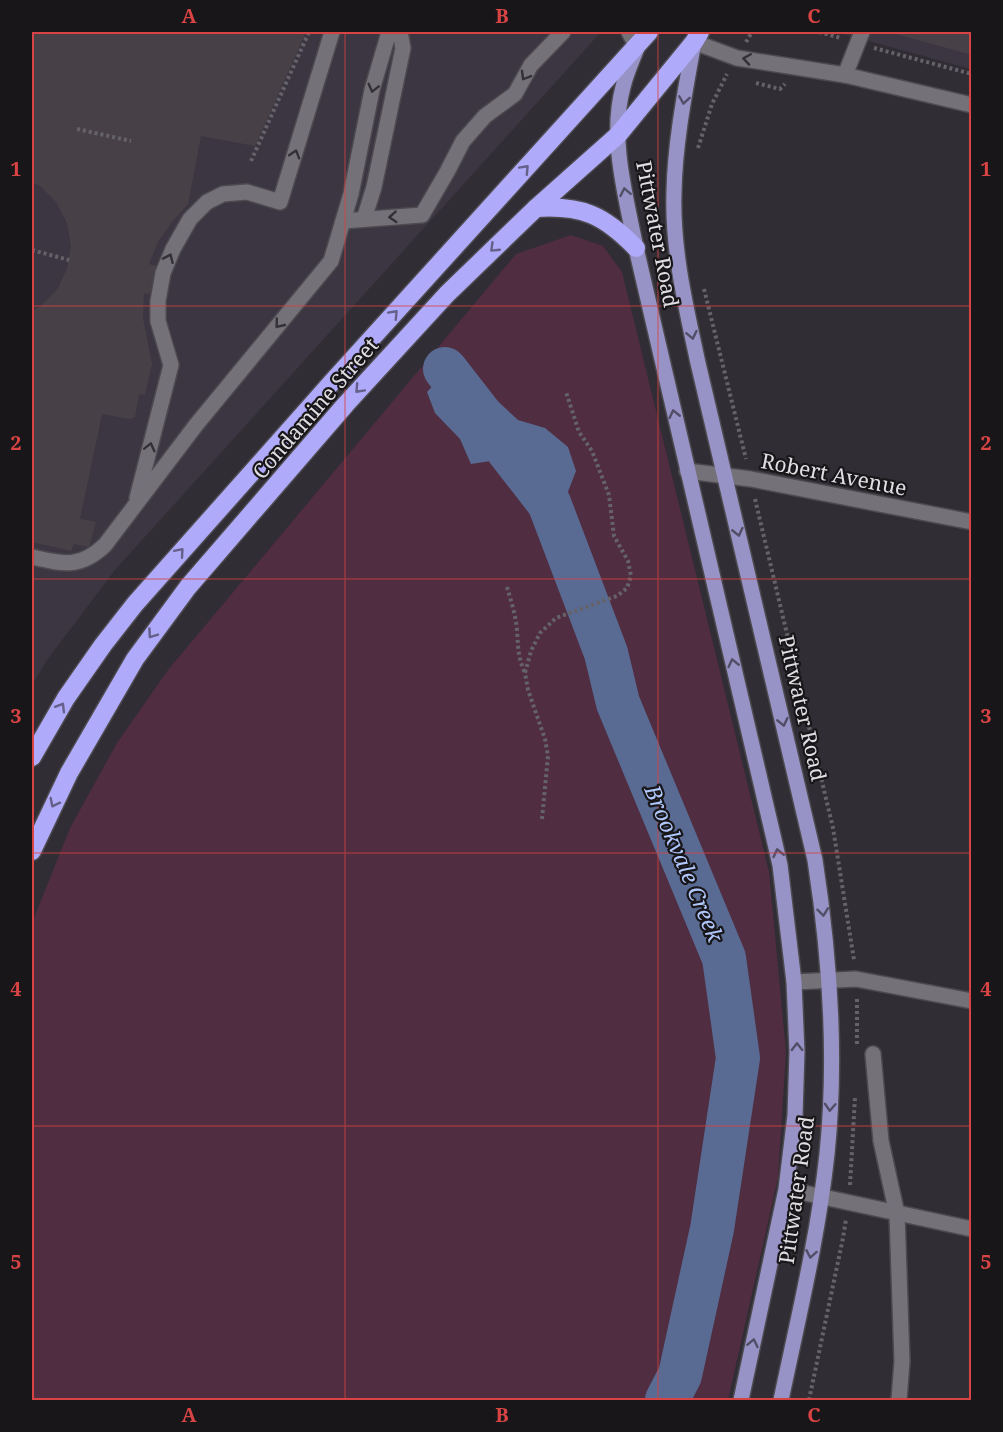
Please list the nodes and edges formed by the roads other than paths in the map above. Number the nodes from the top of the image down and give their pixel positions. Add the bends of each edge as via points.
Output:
1 (332, 32) edge
2 (389, 32) edge
3 (400, 32) edge
4 (563, 32) edge
5 (650, 32) edge
6 (697, 37) edge
7 (859, 37) edge
8 (633, 39) edge
9 (845, 75) junction
10 (972, 105) edge
11 (618, 135) junction
12 (536, 207) junction
13 (364, 219) junction
14 (343, 221) junction
15 (636, 248) junction
16 (687, 471) junction
17 (725, 475) junction
18 (136, 504) junction
19 (972, 522) edge
20 (32, 557) edge
21 (32, 758) edge
22 (32, 851) edge
23 (830, 980) junction
24 (795, 982) junction
25 (972, 1001) edge
26 (873, 1054) dead end
27 (786, 1189) junction
28 (822, 1196) junction
29 (897, 1214) junction
30 (972, 1229) edge
31 (741, 1401) edge
32 (781, 1401) edge
33 (899, 1401) edge

18 -> 1 street via 171,365 158,321 163,273 190,219 207,202 223,194 247,192 280,202
2 -> 14 street
3 - 13 street via 403,48
4 -> 13 street via 531,65 514,94 463,141 422,215
5 - 8 highway
9 -> 6 street via 737,57
6 - 11 highway, Condamine Street
6 -> 17 main road, Pittwater Road via 678,134 676,248
7 - 9 street
8 - 11 main road, Pittwater Road via 622,88
21 -> 8 highway, Condamine Street via 66,698 143,595
9 - 10 street
11 - 12 highway, Condamine Street
15 -> 11 main road, Pittwater Road
12 - 15 highway via 561,206 599,217
12 -> 22 highway, Condamine Street via 447,294 346,404 167,614 101,715
13 - 14 street
14 -> 18 street via 331,261
16 -> 15 main road, Pittwater Road
16 - 17 street, Robert Avenue
24 -> 16 main road, Pittwater Road via 780,865
17 - 19 street, Robert Avenue
17 -> 23 main road, Pittwater Road via 815,860
18 - 20 street via 92,557 59,563
23 - 24 street
23 - 25 street via 880,982
23 -> 28 main road, Pittwater Road via 830,1099
27 -> 24 main road, Pittwater Road via 795,1115
26 - 29 street via 881,1142
27 - 28 street
31 -> 27 main road, Pittwater Road
28 - 29 street
28 -> 32 main road, Pittwater Road
29 - 30 street
29 - 33 street via 902,1361

